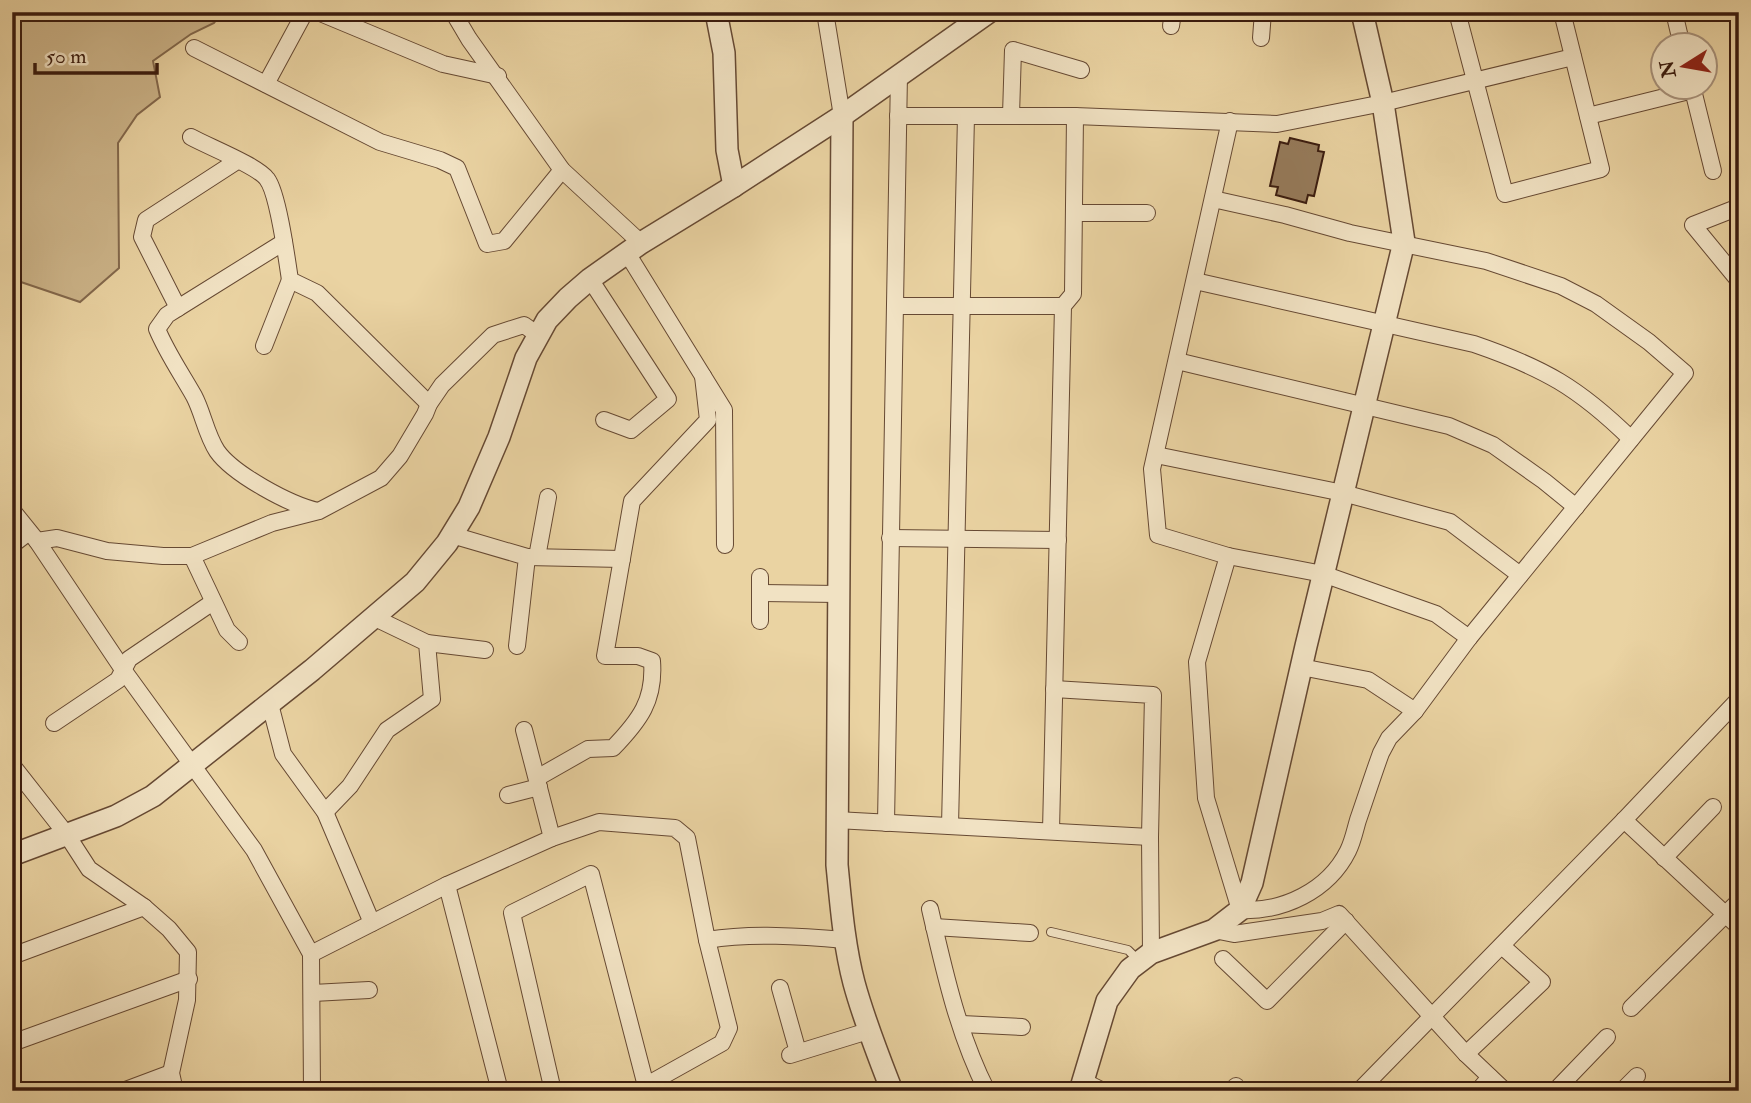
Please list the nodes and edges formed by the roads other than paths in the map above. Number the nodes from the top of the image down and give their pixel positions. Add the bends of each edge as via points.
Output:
1 (305, 12) edge
2 (318, 12) edge
3 (453, 12) edge
4 (716, 12) edge
5 (825, 12) edge
6 (989, 12) edge
7 (1264, 12) edge
8 (1362, 12) edge
9 (1457, 12) edge
10 (1562, 12) edge
11 (1674, 12) edge
12 (1679, 32) edge
13 (1261, 38) dead end
14 (194, 48) dead end
15 (1573, 57) junction
16 (1081, 70) dead end
17 (899, 74) junction
18 (498, 76) junction
19 (1475, 81) junction
20 (266, 84) junction
21 (1650, 100) edge
22 (1695, 102) edge
23 (1383, 103) junction
24 (842, 116) junction
25 (898, 116) junction
26 (966, 116) junction
27 (1011, 116) junction
28 (1075, 116) junction
29 (1588, 116) junction
30 (1230, 121) junction
31 (191, 137) dead end
32 (237, 161) junction
33 (562, 170) junction
34 (1713, 172) dead end
35 (734, 186) junction
36 (1213, 199) junction
37 (1739, 207) edge
38 (1074, 213) junction
39 (1147, 214) dead end
40 (284, 242) junction
41 (1404, 242) junction
42 (634, 248) junction
43 (590, 279) junction
44 (290, 280) junction
45 (1195, 281) junction
46 (1739, 281) edge
47 (962, 305) junction
48 (895, 306) junction
49 (1063, 306) junction
50 (178, 307) junction
51 (1384, 324) junction
52 (538, 335) junction
53 (264, 346) dead end
54 (1177, 361) junction
55 (703, 376) junction
56 (429, 404) junction
57 (1364, 407) junction
58 (604, 420) dead end
59 (1631, 439) junction
60 (1156, 455) junction
61 (1343, 493) junction
62 (548, 497) dead end
63 (1576, 508) junction
64 (12, 510) edge
65 (319, 511) junction
66 (452, 535) junction
67 (33, 536) junction
68 (890, 538) junction
69 (957, 538) junction
70 (1058, 540) junction
71 (12, 545) edge
72 (725, 545) dead end
73 (191, 556) junction
74 (1228, 556) junction
75 (532, 557) junction
76 (622, 559) junction
77 (1324, 574) junction
78 (1520, 575) junction
79 (838, 594) junction
80 (212, 603) junction
81 (375, 618) junction
82 (760, 621) dead end
83 (1469, 638) junction
84 (239, 642) dead end
85 (427, 643) junction
86 (517, 646) dead end
87 (485, 650) dead end
88 (1301, 667) junction
89 (124, 671) junction
90 (1054, 688) junction
91 (1739, 699) edge
92 (270, 704) junction
93 (1415, 711) junction
94 (54, 723) dead end
95 (524, 730) dead end
96 (12, 765) edge
97 (192, 767) junction
98 (538, 783) junction
99 (508, 795) dead end
100 (1713, 807) dead end
101 (325, 812) junction
102 (836, 820) junction
103 (1624, 821) junction
104 (886, 823) junction
105 (950, 826) junction
106 (1051, 831) junction
107 (67, 835) junction
108 (1150, 837) junction
109 (552, 838) junction
110 (12, 855) edge
111 (1664, 858) junction
112 (447, 885) junction
113 (1739, 901) edge
114 (144, 907) junction
115 (930, 909) dead end
116 (1240, 910) junction
117 (1725, 914) junction
118 (1346, 921) junction
119 (372, 923) junction
120 (934, 927) junction
121 (1739, 927) edge
122 (1214, 930) junction
123 (1051, 932) dead end
124 (1030, 933) dead end
125 (707, 940) junction
126 (845, 940) junction
127 (1502, 946) junction
128 (311, 954) junction
129 (12, 956) edge
130 (1145, 957) junction
131 (1223, 959) dead end
132 (189, 979) junction
133 (780, 988) dead end
134 (369, 990) dead end
135 (313, 993) junction
136 (1631, 1008) dead end
137 (1431, 1015) junction
138 (962, 1024) junction
139 (1023, 1027) dead end
140 (868, 1031) junction
141 (1607, 1037) dead end
142 (12, 1043) edge
143 (1466, 1054) junction
144 (171, 1073) junction
145 (1636, 1076) dead end
146 (1490, 1077) junction
147 (641, 1088) edge
148 (1089, 1088) edge
149 (312, 1090) edge
150 (123, 1091) edge
151 (175, 1091) edge
152 (290, 1091) edge
153 (500, 1091) edge
154 (553, 1091) edge
155 (892, 1091) edge
156 (987, 1091) edge
157 (1359, 1091) edge
158 (1478, 1091) edge
159 (1505, 1091) edge
160 (1555, 1091) edge
161 (1622, 1091) edge

1 - 20 street
2 - 18 street via 443,64
3 - 18 street
4 - 35 street via 724,53 727,150
5 - 24 street
6 - 17 street
7 - 13 street
8 - 23 street
9 - 19 street
10 - 15 street
11 - 12 street
14 - 20 street
15 - 19 street
15 - 29 street
16 - 27 street via 1013,50
17 - 24 street
17 - 25 street
18 - 33 street
19 - 23 street
19 - 29 street via 1505,194 1601,170
20 - 33 street via 380,142 457,168 487,244 504,241
21 - 29 street
22 - 34 street
23 - 30 street via 1277,124
23 - 41 street
24 - 35 street
24 - 79 street
25 - 26 street
25 - 48 street
26 - 27 street
26 - 47 street
27 - 28 street
28 - 30 street
28 - 38 street
30 - 36 street
31 - 32 street
32 - 40 street via 268,180
32 - 50 street via 146,220 142,237
33 - 42 street
35 - 42 street
36 - 41 street
36 - 45 street
37 - 46 street via 1693,225
38 - 39 street
38 - 49 street via 1073,294
40 - 44 street
40 - 50 street
41 - 51 street
41 - 59 street via 1486,261 1560,286 1596,304 1685,373
42 - 43 street
42 - 55 street
43 - 52 street
43 - 58 street via 668,399 631,430
44 - 53 street
44 - 56 street via 317,293
45 - 51 street
45 - 54 street
47 - 48 street
47 - 49 street
47 - 69 street
48 - 68 street
49 - 70 street
50 - 65 street via 157,329 195,398 215,448 224,460 277,496
51 - 57 street
51 - 59 street via 1475,344 1517,359 1568,385
52 - 56 street via 524,325 493,335
52 - 66 street via 481,482
54 - 57 street
54 - 60 street
55 - 72 street via 724,410
55 - 76 street via 708,420 632,501
56 - 65 street via 400,456 381,478
57 - 61 street
57 - 63 street via 1450,426 1493,445
59 - 63 street
60 - 61 street
60 - 74 street via 1152,468 1158,535
61 - 77 street
61 - 78 street via 1450,522
62 - 75 street
63 - 78 street
64 - 67 street
65 - 73 street via 272,523
66 - 75 street
66 - 81 street via 415,582
67 - 71 street
67 - 73 street via 107,551
67 - 89 street
68 - 69 street
68 - 104 street
69 - 70 street
69 - 105 street
70 - 90 street
73 - 80 street
74 - 77 street
74 - 116 street via 1197,662 1206,798
75 - 76 street
75 - 86 street
76 - 98 street via 605,656 652,661 652,692 635,723 613,748 588,749
77 - 83 street via 1436,614
77 - 88 street
78 - 83 street
79 - 82 street via 760,585
79 - 102 street
80 - 84 street
80 - 89 street via 130,659
81 - 85 street
81 - 92 street
83 - 93 street
85 - 87 street
85 - 101 street via 432,699 387,730 350,786
88 - 93 street via 1368,680
88 - 116 street via 1252,883
89 - 94 street via 118,680
89 - 97 street
90 - 106 street
90 - 108 street via 1153,695
91 - 103 street
92 - 97 street
92 - 101 street via 283,754
93 - 116 street via 1381,753 1348,852 1328,877 1290,903 1261,911
95 - 98 street
96 - 107 street
97 - 107 street via 132,808
97 - 128 street via 254,850
98 - 99 street
98 - 109 street
100 - 111 street
101 - 119 street
102 - 104 street
102 - 126 street
103 - 111 street
103 - 127 street
104 - 105 street
105 - 106 street
106 - 108 street
107 - 110 street
107 - 114 street via 89,869
108 - 130 street
109 - 112 street
109 - 125 street via 599,822 675,828 687,838
111 - 117 street
112 - 119 street
112 - 153 street
113 - 117 street
114 - 129 street
114 - 132 street via 188,953
115 - 120 street
116 - 122 street
117 - 121 street
117 - 136 street
118 - 122 street via 1339,914 1322,921 1234,934
118 - 131 street via 1267,1001
118 - 137 street
119 - 128 street
120 - 124 street
120 - 138 street
122 - 130 street
123 - 130 lane
125 - 126 street via 803,936
125 - 147 street via 729,1028 722,1043
126 - 140 street
127 - 137 street
127 - 143 street via 1542,982
128 - 135 street
130 - 148 street via 1130,969 1107,1002
132 - 142 street
132 - 144 street
133 - 140 street via 794,1054
134 - 135 street
135 - 149 street
137 - 143 street
137 - 157 street
138 - 139 street
138 - 156 street
140 - 155 street
141 - 160 street
143 - 146 street
144 - 150 street
144 - 151 street
145 - 161 street
146 - 158 street
146 - 159 street
147 - 154 street via 591,874 512,913
149 - 152 street

